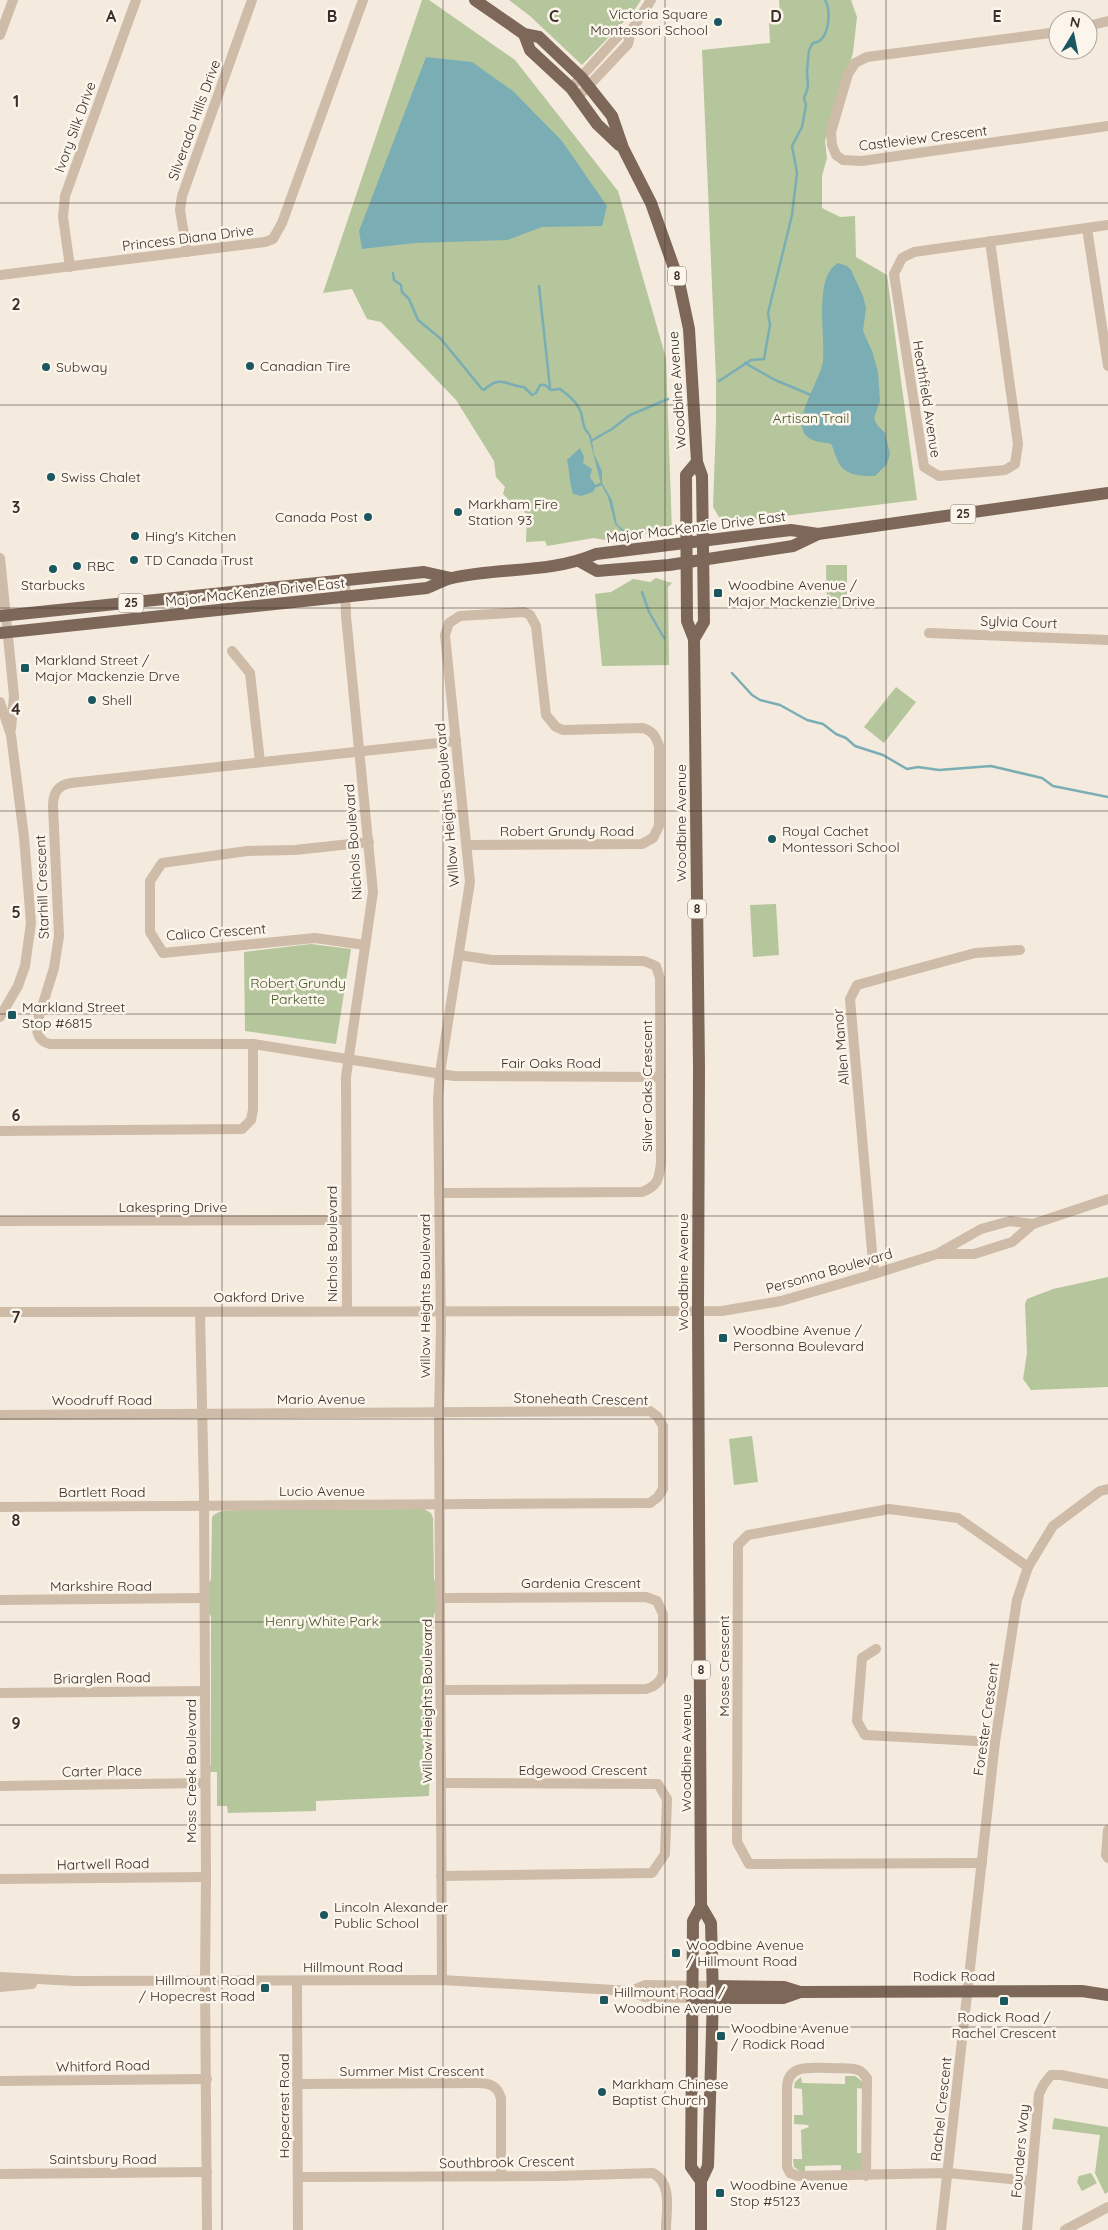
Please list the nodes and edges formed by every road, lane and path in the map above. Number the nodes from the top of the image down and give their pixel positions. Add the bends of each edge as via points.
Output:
1 (13, 0) edge
2 (136, 0) edge
3 (252, 0) edge
4 (363, 0) edge
5 (475, 0) edge
6 (651, 0) edge
7 (1048, 33) edge
8 (524, 34) junction
9 (0, 35) edge
10 (584, 82) junction
11 (574, 93) junction
12 (1108, 126) edge
13 (623, 148) junction
14 (1108, 225) edge
15 (1087, 228) junction
16 (990, 241) junction
17 (187, 252) junction
18 (70, 267) junction
19 (0, 275) edge
20 (1108, 366) edge
21 (697, 462) junction
22 (1108, 493) edge
23 (818, 534) junction
24 (703, 541) junction
25 (686, 544) junction
26 (0, 558) edge
27 (703, 560) junction
28 (579, 561) junction
29 (687, 562) junction
30 (451, 578) junction
31 (345, 580) junction
32 (345, 597) junction
33 (3, 616) edge
34 (454, 618) joint
35 (4, 633) edge
36 (929, 633) dead end
37 (694, 639) junction
38 (1108, 640) edge
39 (232, 651) dead end
40 (0, 702) edge
41 (11, 735) junction
42 (456, 741) junction
43 (360, 752) junction
44 (260, 762) junction
45 (369, 842) junction
46 (467, 845) junction
47 (365, 946) junction
48 (1020, 950) dead end
49 (459, 955) junction
50 (0, 1016) edge
51 (253, 1044) junction
52 (348, 1058) junction
53 (440, 1073) junction
54 (661, 1077) junction
55 (0, 1131) edge
56 (439, 1193) junction
57 (1108, 1199) edge
58 (346, 1220) junction
59 (0, 1221) edge
60 (1033, 1224) junction
61 (937, 1254) junction
62 (874, 1274) junction
63 (347, 1310) junction
64 (440, 1311) junction
65 (0, 1312) edge
66 (200, 1312) junction
67 (698, 1312) junction
68 (439, 1412) junction
69 (203, 1413) junction
70 (0, 1415) edge
71 (1108, 1489) edge
72 (440, 1504) junction
73 (204, 1505) junction
74 (0, 1507) edge
75 (1028, 1567) junction
76 (203, 1598) junction
77 (440, 1598) junction
78 (0, 1600) edge
79 (876, 1649) dead end
80 (441, 1690) junction
81 (205, 1691) junction
82 (0, 1693) edge
83 (995, 1742) junction
84 (441, 1783) junction
85 (205, 1784) junction
86 (0, 1786) edge
87 (1108, 1830) edge
88 (1108, 1858) edge
89 (982, 1863) junction
90 (441, 1876) junction
91 (206, 1877) junction
92 (0, 1879) edge
93 (702, 1906) junction
94 (0, 1977) edge
95 (442, 1980) junction
96 (75, 1981) junction
97 (204, 1981) junction
98 (297, 1981) junction
99 (0, 1987) edge
100 (968, 1990) junction
101 (693, 1992) junction
102 (713, 1992) junction
103 (1108, 1995) edge
104 (207, 2078) junction
105 (0, 2081) edge
106 (297, 2084) junction
107 (1108, 2084) edge
108 (207, 2172) junction
109 (948, 2173) junction
110 (0, 2174) edge
111 (501, 2176) junction
112 (866, 2176) junction
113 (298, 2177) junction
114 (701, 2181) junction
115 (1030, 2181) junction
116 (1108, 2207) edge
117 (207, 2230) edge
118 (298, 2230) edge
119 (666, 2230) edge
120 (701, 2230) edge
121 (941, 2230) edge
122 (1027, 2230) edge
123 (1065, 2230) edge

1 - 9 street
2 - 18 street, Ivory Silk Drive via 65,196
3 - 17 street, Silverado Hills Drive via 182,196 180,210
4 - 17 street, Princess Diana Drive via 274,239
5 - 8 main road, Woodbine Avenue / 8
6 - 10 street via 631,31 628,44
7 - 12 street, Castleview Crescent via 867,57 856,63 848,74 831,132 836,155 843,160 862,161
8 - 10 main road, Woodbine Avenue / 8 via 539,37
8 - 11 main road, Woodbine Avenue / 8 via 530,50
10 - 11 street
10 - 13 main road, Woodbine Avenue / 8 via 612,116
11 - 13 main road, Woodbine Avenue / 8 via 597,124
13 - 21 main road, Woodbine Avenue / 8 via 651,203 679,282 689,329
14 - 15 street, Heathfield Avenue
15 - 16 street, Heathfield Avenue
15 - 20 street
16 - 16 street, Heathfield Avenue via 914,252 902,258 894,274 924,467 939,476 1005,470 1015,464 1017,456
17 - 18 street, Princess Diana Drive
18 - 19 street, Princess Diana Drive
21 - 24 main road, Woodbine Avenue / 8 via 702,476
21 - 25 main road, Woodbine Avenue / 8 via 686,475
22 - 23 main road, Major MacKenzie Drive East / 25
23 - 24 main road, Major MacKenzie Drive East / 25 via 791,530
23 - 27 main road, Major MacKenzie Drive East / 25 via 793,546
24 - 25 main road, Major MacKenzie Drive East / 25
24 - 27 main road, Woodbine Avenue / 8
25 - 28 main road, Major MacKenzie Drive East / 25 via 596,554
25 - 29 main road, Woodbine Avenue / 8
26 - 33 street
27 - 29 main road, Major MacKenzie Drive East / 25
27 - 37 main road, Woodbine Avenue / 8 via 704,622
28 - 29 main road, Major MacKenzie Drive East / 25 via 597,571
28 - 30 main road, Major MacKenzie Drive East / 25 via 543,569
29 - 37 main road, Woodbine Avenue / 8 via 687,621
30 - 31 main road, Major MacKenzie Drive East / 25 via 424,572
30 - 32 main road, Major MacKenzie Drive East / 25 via 427,588
31 - 32 street, Nichols Boulevard
31 - 33 main road, Major MacKenzie Drive East / 25
32 - 35 main road, Major MacKenzie Drive East / 25
32 - 43 street, Nichols Boulevard
33 - 35 street
34 - 42 street, Willow Heights Boulevard via 445,635
34 - 46 street, Robert Grundy Road via 518,611 530,615 536,626 545,709 550,722 562,730 643,728 652,733 659,746 660,826 648,842
35 - 41 street via 14,696
36 - 38 street, Sylvia Court
37 - 67 main road, Woodbine Avenue / 8
39 - 44 street via 250,673
40 - 41 street
41 - 50 street via 31,923 25,966
42 - 43 street, Starhill Crescent
42 - 46 street, Willow Heights Boulevard
43 - 44 street, Starhill Crescent
43 - 45 street, Nichols Boulevard
44 - 51 street, Starhill Crescent via 60,786 54,795 53,806 59,943 36,1029 40,1039 50,1044
45 - 47 street, Nichols Boulevard via 373,892
45 - 47 street, Calico Crescent via 295,850 247,851 162,863 150,881 150,932 162,953 315,938
46 - 49 street, Willow Heights Boulevard via 469,892
47 - 52 street, Nichols Boulevard
48 - 62 street, Allen Manor via 975,953 857,985 850,999
49 - 53 street, Willow Heights Boulevard
49 - 54 street, Silver Oaks Crescent via 492,960 650,962 659,971 660,978
51 - 52 street, Starhill Crescent
51 - 55 street via 253,1110 251,1120 242,1128
52 - 53 street, Starhill Crescent
52 - 58 street, Nichols Boulevard via 345,1097
53 - 54 street, Fair Oaks Road via 484,1077
53 - 56 street, Willow Heights Boulevard
54 - 56 street, Silver Oaks Crescent via 661,1163 658,1183 652,1188 642,1192
56 - 64 street, Willow Heights Boulevard
57 - 60 street, Personna Boulevard
58 - 59 street, Lakespring Drive
58 - 63 street, Nichols Boulevard
60 - 61 street, Personna Boulevard via 1010,1221 981,1229
60 - 61 street, Personna Boulevard via 1012,1242 974,1254
61 - 62 street, Personna Boulevard
62 - 67 street, Personna Boulevard via 781,1301
63 - 64 street, Oakford Drive
63 - 66 street, Oakford Drive
64 - 67 street, Oakford Drive
64 - 68 street, Willow Heights Boulevard
65 - 66 street, Oakford Drive
66 - 69 street, Moss Creek Boulevard
67 - 93 main road, Woodbine Avenue / 8
68 - 69 street, Mario Avenue
68 - 72 street, Willow Heights Boulevard
68 - 72 street, Stoneheath Crescent via 650,1411 658,1416 663,1426 663,1489 650,1503
69 - 70 street, Woodruff Road
69 - 73 street, Moss Creek Boulevard
71 - 75 street, Forester Crescent via 1100,1491 1053,1526
72 - 73 street, Lucio Avenue
72 - 77 street, Willow Heights Boulevard
73 - 74 street, Bartlett Road
73 - 76 street, Moss Creek Boulevard
75 - 83 street, Forester Crescent via 1017,1600
75 - 89 street, Moses Crescent via 958,1518 889,1509 748,1535 738,1545 737,1842 749,1864
76 - 78 street, Markshire Road
76 - 81 street, Moss Creek Boulevard
77 - 80 street, Willow Heights Boulevard
77 - 80 street, Gardenia Crescent via 646,1596 657,1601 663,1614 663,1674 652,1688
79 - 83 street via 862,1658 857,1721 865,1735
80 - 84 street, Willow Heights Boulevard
81 - 82 street, Briarglen Road
81 - 85 street, Moss Creek Boulevard
83 - 89 street, Forester Crescent
84 - 90 street, Willow Heights Boulevard
84 - 90 street, Edgewood Crescent via 658,1784 667,1799 665,1854 652,1873
85 - 86 street, Carter Place
85 - 91 street, Moss Creek Boulevard
87 - 88 street
89 - 100 street, Forester Crescent
90 - 95 street, Willow Heights Boulevard
91 - 92 street, Hartwell Road
91 - 97 street, Moss Creek Boulevard
93 - 101 main road, Woodbine Avenue / 8 via 693,1922
93 - 102 main road, Woodbine Avenue / 8 via 711,1923
94 - 96 street, Hillmount Road
95 - 98 street, Hillmount Road
95 - 101 street, Hillmount Road via 631,1991 645,1985
96 - 97 street, Hillmount Road
96 - 99 street, Hillmount Road
97 - 98 street, Hillmount Road
97 - 104 street, Moss Creek Boulevard
98 - 106 street, Hopecrest Road
100 - 102 main road, Rodick Road via 800,1992 783,1998
100 - 103 main road, Rodick Road via 1082,1991
100 - 109 street, Rachel Crescent
101 - 102 main road, Rodick Road
101 - 114 main road, Woodbine Avenue / 8 via 691,2167
102 - 114 main road, Woodbine Avenue / 8 via 708,2166
104 - 105 street, Whitford Road
104 - 108 street, Moss Creek Boulevard
106 - 111 street, Summer Mist Crescent via 492,2085 501,2098
106 - 113 street, Hopecrest Road
107 - 115 street, Founders Way via 1061,2074 1051,2075 1039,2094
108 - 110 street, Saintsbury Road
108 - 117 street, Moss Creek Boulevard
109 - 112 street
109 - 115 street
109 - 121 street, Rachel Crescent
111 - 113 street, Southbrook Crescent
111 - 119 street, Southbrook Crescent via 653,2173 660,2177 667,2190
112 - 112 street via 867,2078 860,2070 849,2068 804,2068 791,2074 787,2079 787,2167 790,2173 798,2176
113 - 118 street, Hopecrest Road
114 - 120 main road, Woodbine Avenue / 8
115 - 122 street, Founders Way
116 - 123 street

